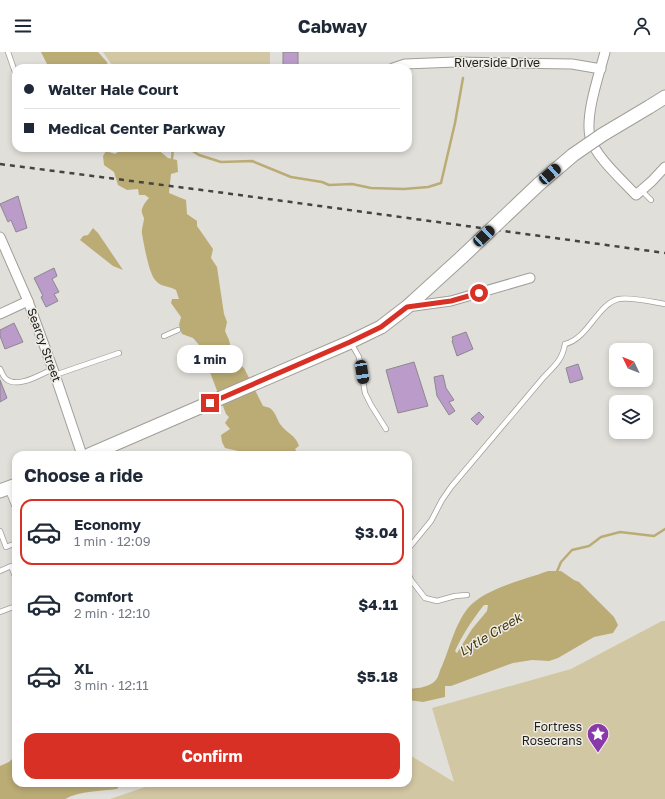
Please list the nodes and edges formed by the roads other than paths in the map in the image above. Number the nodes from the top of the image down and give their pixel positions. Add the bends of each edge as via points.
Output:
1 (8, 52) edge
2 (605, 52) edge
3 (12, 64) edge
4 (405, 64) edge
5 (601, 69) junction
6 (665, 97) edge
7 (665, 166) edge
8 (638, 193) junction
9 (650, 200) dead end
10 (0, 237) edge
11 (530, 278) dead end
12 (28, 301) junction
13 (665, 304) edge
14 (407, 307) junction
15 (0, 314) edge
16 (178, 330) dead end
17 (164, 336) dead end
18 (350, 342) junction
19 (119, 353) dead end
20 (0, 369) edge
21 (54, 372) junction
22 (386, 429) dead end
23 (81, 451) edge
24 (98, 451) edge
25 (8, 488) edge
26 (12, 499) edge
27 (0, 531) edge
28 (412, 544) edge
29 (12, 545) edge
30 (12, 569) edge
31 (0, 571) edge
32 (412, 581) edge
33 (468, 595) dead end
34 (12, 608) edge
35 (0, 612) edge

1 - 3 lane
2 - 5 street
4 - 5 street, Riverside Drive via 572,64
5 - 8 street via 590,115 590,138 600,156
6 - 14 main road, bridge via 573,155
7 - 8 street
8 - 9 lane
10 - 12 street, Searcy Street
11 - 14 street via 451,301
12 - 15 street
12 - 21 street, Searcy Street
13 - 28 lane via 618,299 601,311 576,340 565,344 563,355 555,366 451,487 431,521
14 - 18 main road via 381,327
16 - 17 lane
18 - 22 lane via 358,357 365,393
18 - 24 main road
19 - 21 lane
20 - 21 lane via 5,379 13,383
21 - 23 street, Searcy Street
25 - 26 lane
27 - 29 lane via 6,547
30 - 31 lane via 11,566
32 - 33 lane via 425,598 437,601
34 - 35 lane

